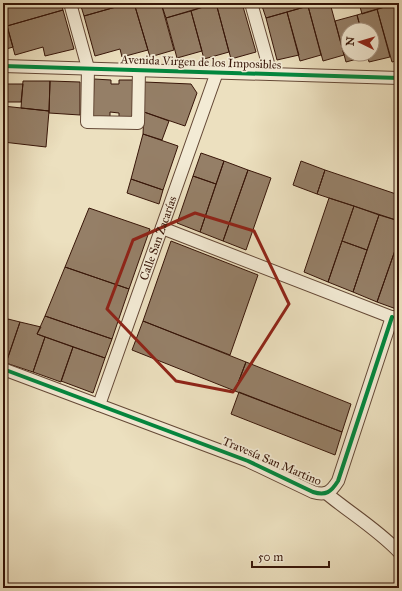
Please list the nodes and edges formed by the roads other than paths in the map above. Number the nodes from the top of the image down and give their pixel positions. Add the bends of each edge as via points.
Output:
1 (70, 3) edge
2 (251, 3) edge
3 (3, 66) edge
4 (88, 68) junction
5 (139, 70) junction
6 (217, 72) junction
7 (270, 74) junction
8 (399, 78) edge
9 (162, 228) junction
10 (395, 319) edge
11 (3, 370) edge
12 (99, 405) junction
13 (326, 493) junction
14 (399, 552) edge

1 - 4 street
2 - 7 street
3 - 4 street, Avenida Virgen de los Imposibles
4 - 5 street, Avenida Virgen de los Imposibles
4 - 5 street via 87,122 138,123
5 - 6 street, Avenida Virgen de los Imposibles
6 - 7 street, Avenida Virgen de los Imposibles
6 - 9 street, Calle San Zacarías
7 - 8 street, Avenida Virgen de los Imposibles
9 - 10 street
9 - 12 street, Calle San Zacarías
10 - 13 street, Travesía San Martino via 338,481
11 - 12 street, Travesía San Martino
12 - 13 street, Travesía San Martino via 248,460 313,492
13 - 14 street, Travesía San Martino via 366,522

